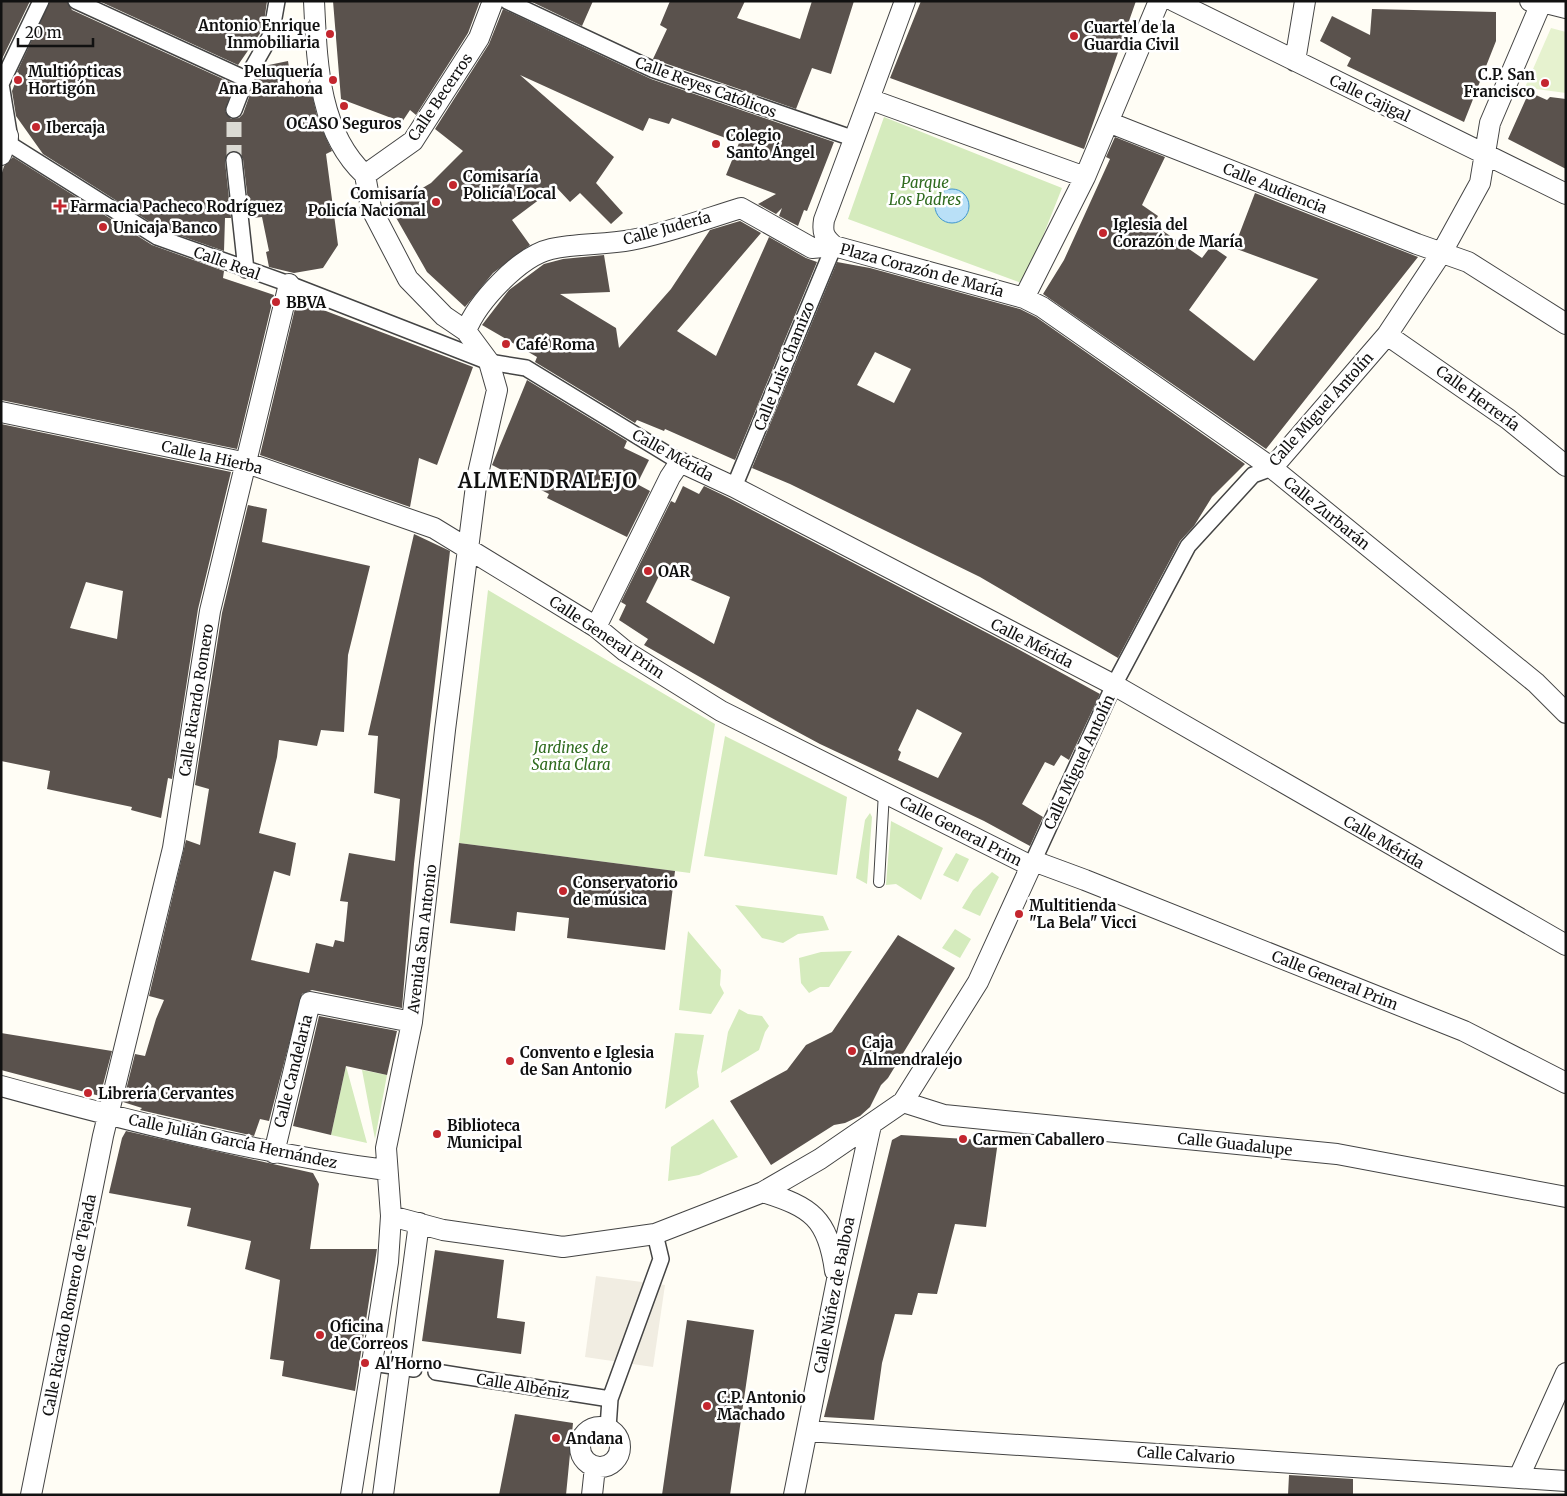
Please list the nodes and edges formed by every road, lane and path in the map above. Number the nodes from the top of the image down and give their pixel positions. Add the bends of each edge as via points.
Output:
1 (41, 1) edge
2 (76, 1) edge
3 (277, 1) edge
4 (314, 1) edge
5 (493, 1) edge
6 (507, 1) edge
7 (905, 1) edge
8 (1159, 1) edge
9 (1174, 1) edge
10 (1306, 1) edge
11 (1530, 1) edge
12 (1542, 1) edge
13 (1566, 8) edge
14 (1295, 61) junction
15 (246, 79) junction
16 (1, 84) edge
17 (869, 99) junction
18 (234, 110) tunnel mouth
19 (1108, 122) junction
20 (8, 136) junction
21 (855, 139) junction
22 (1485, 154) junction
23 (1, 155) edge
24 (234, 160) tunnel mouth
25 (365, 175) junction
26 (1085, 177) junction
27 (1566, 194) edge
28 (834, 246) junction
29 (1442, 252) junction
30 (246, 270) junction
31 (289, 284) junction
32 (1024, 298) junction
33 (1566, 324) edge
34 (466, 331) junction
35 (1387, 335) junction
36 (489, 362) junction
37 (1, 412) edge
38 (680, 462) junction
39 (247, 463) junction
40 (1566, 466) edge
41 (1272, 468) junction
42 (734, 487) junction
43 (469, 551) junction
44 (596, 627) junction
45 (1114, 685) junction
46 (1566, 713) edge
47 (884, 792) junction
48 (1030, 866) junction
49 (879, 882) dead end
50 (1566, 944) edge
51 (412, 1022) junction
52 (1566, 1083) edge
53 (1, 1086) edge
54 (902, 1102) junction
55 (108, 1116) junction
56 (871, 1125) junction
57 (274, 1153) junction
58 (386, 1170) junction
59 (763, 1192) junction
60 (1566, 1197) edge
61 (390, 1216) junction
62 (419, 1223) junction
63 (655, 1234) junction
64 (837, 1280) junction
65 (372, 1363) junction
66 (406, 1368) junction
67 (436, 1372) dead end
68 (1566, 1373) edge
69 (610, 1399) junction
70 (608, 1428) junction
71 (807, 1431) junction
72 (595, 1467) junction
73 (1519, 1477) junction
74 (1566, 1481) edge
75 (31, 1495) edge
76 (351, 1495) edge
77 (383, 1495) edge
78 (592, 1495) edge
79 (794, 1495) edge

1 - 16 street
2 - 15 street
3 - 15 street via 271,35
4 - 25 street via 323,96 333,129 350,161
5 - 25 street, Calle Becerros via 479,38 412,141
6 - 21 street, Calle Reyes Católicos via 654,70
7 - 17 street, Plaza Corazón de María
8 - 19 street, Plaza Corazón de María
9 - 14 street, Calle Cajigal
10 - 14 street
11 - 12 street
12 - 13 street
12 - 22 street, Calle Miguel Antolín via 1490,123
14 - 22 street, Calle Cajigal
15 - 18 street
16 - 20 street
17 - 21 street, Plaza Corazón de María
17 - 26 street
19 - 26 street, Plaza Corazón de María
19 - 29 street, Calle Audiencia
20 - 23 street
20 - 30 street, Calle Real via 11,145 157,237
21 - 28 street, Plaza Corazón de María via 824,220 824,238
22 - 27 street, Calle Cajigal
22 - 29 street, Calle Miguel Antolín via 1480,183
24 - 30 street
25 - 34 street via 371,208 408,279 444,316
26 - 32 street, Plaza Corazón de María
28 - 32 street, Plaza Corazón de María
28 - 34 street, Calle Judería via 812,248 741,208 632,240 551,249 511,272 472,316
28 - 42 street, Calle Luis Chamizo
29 - 33 street, Calle Audiencia via 1468,262
29 - 35 street, Calle Miguel Antolín
30 - 31 street, Calle Real
31 - 36 street, Calle Real
31 - 39 street, Calle Ricardo Romero
32 - 41 street, Calle Zurbarán via 1042,307
34 - 36 street
35 - 40 street, Calle Herrería via 1508,419
35 - 41 street, Calle Miguel Antolín
36 - 38 street, Calle Mérida via 526,368
36 - 43 street, Avenida San Antonio via 497,390 477,478
37 - 39 street, Calle la Hierba
38 - 42 street, Calle Mérida
38 - 44 street
39 - 43 street, Calle la Hierba via 434,528
39 - 55 street, Calle Ricardo Romero via 210,611 173,848
41 - 45 street, Calle Miguel Antolín via 1254,475 1188,546
41 - 46 street, Calle Zurbarán via 1536,683
42 - 45 street, Calle Mérida
43 - 44 street, Calle General Prim
43 - 51 street, Avenida San Antonio via 447,711
44 - 47 street, Calle General Prim via 625,651 721,711
45 - 48 street, Calle Miguel Antolín
45 - 50 street, Calle Mérida
47 - 48 street, Calle General Prim
47 - 49 lane
48 - 52 street, Calle General Prim via 1039,863 1085,880 1455,1028
48 - 54 street, Calle Miguel Antolín via 978,982
51 - 57 street, Calle Candelaria via 310,1002
51 - 58 street, Avenida San Antonio via 386,1148
53 - 55 street, Calle Julián García Hernández
54 - 56 street, Calle Miguel Antolín
54 - 60 street, Calle Guadalupe via 944,1115 1337,1154
55 - 57 street, Calle Julián García Hernández
55 - 75 street, Calle Ricardo Romero de Tejada
56 - 59 street, Calle Miguel Antolín
56 - 64 street, Calle Núñez de Balboa
57 - 58 street, Calle Julián García Hernández
58 - 61 street, Avenida San Antonio
59 - 63 street, Calle Miguel Antolín
59 - 64 street via 792,1201 813,1214 826,1233
61 - 62 street
61 - 65 street, Avenida San Antonio via 388,1262
62 - 63 street, Calle Miguel Antolín via 443,1230 563,1247
62 - 66 street
63 - 69 street via 661,1259
64 - 71 street, Calle Núñez de Balboa
65 - 66 street
65 - 76 street, Avenida San Antonio
66 - 77 street
67 - 69 street, Calle Albéniz
68 - 73 street
69 - 70 street
70 - 72 street via 619,1439 620,1454 610,1465
70 - 72 street via 593,1427 581,1440 582,1457
71 - 73 street, Calle Calvario
71 - 79 street, Calle Núñez de Balboa
72 - 78 street
73 - 74 street, Calle Calvario

